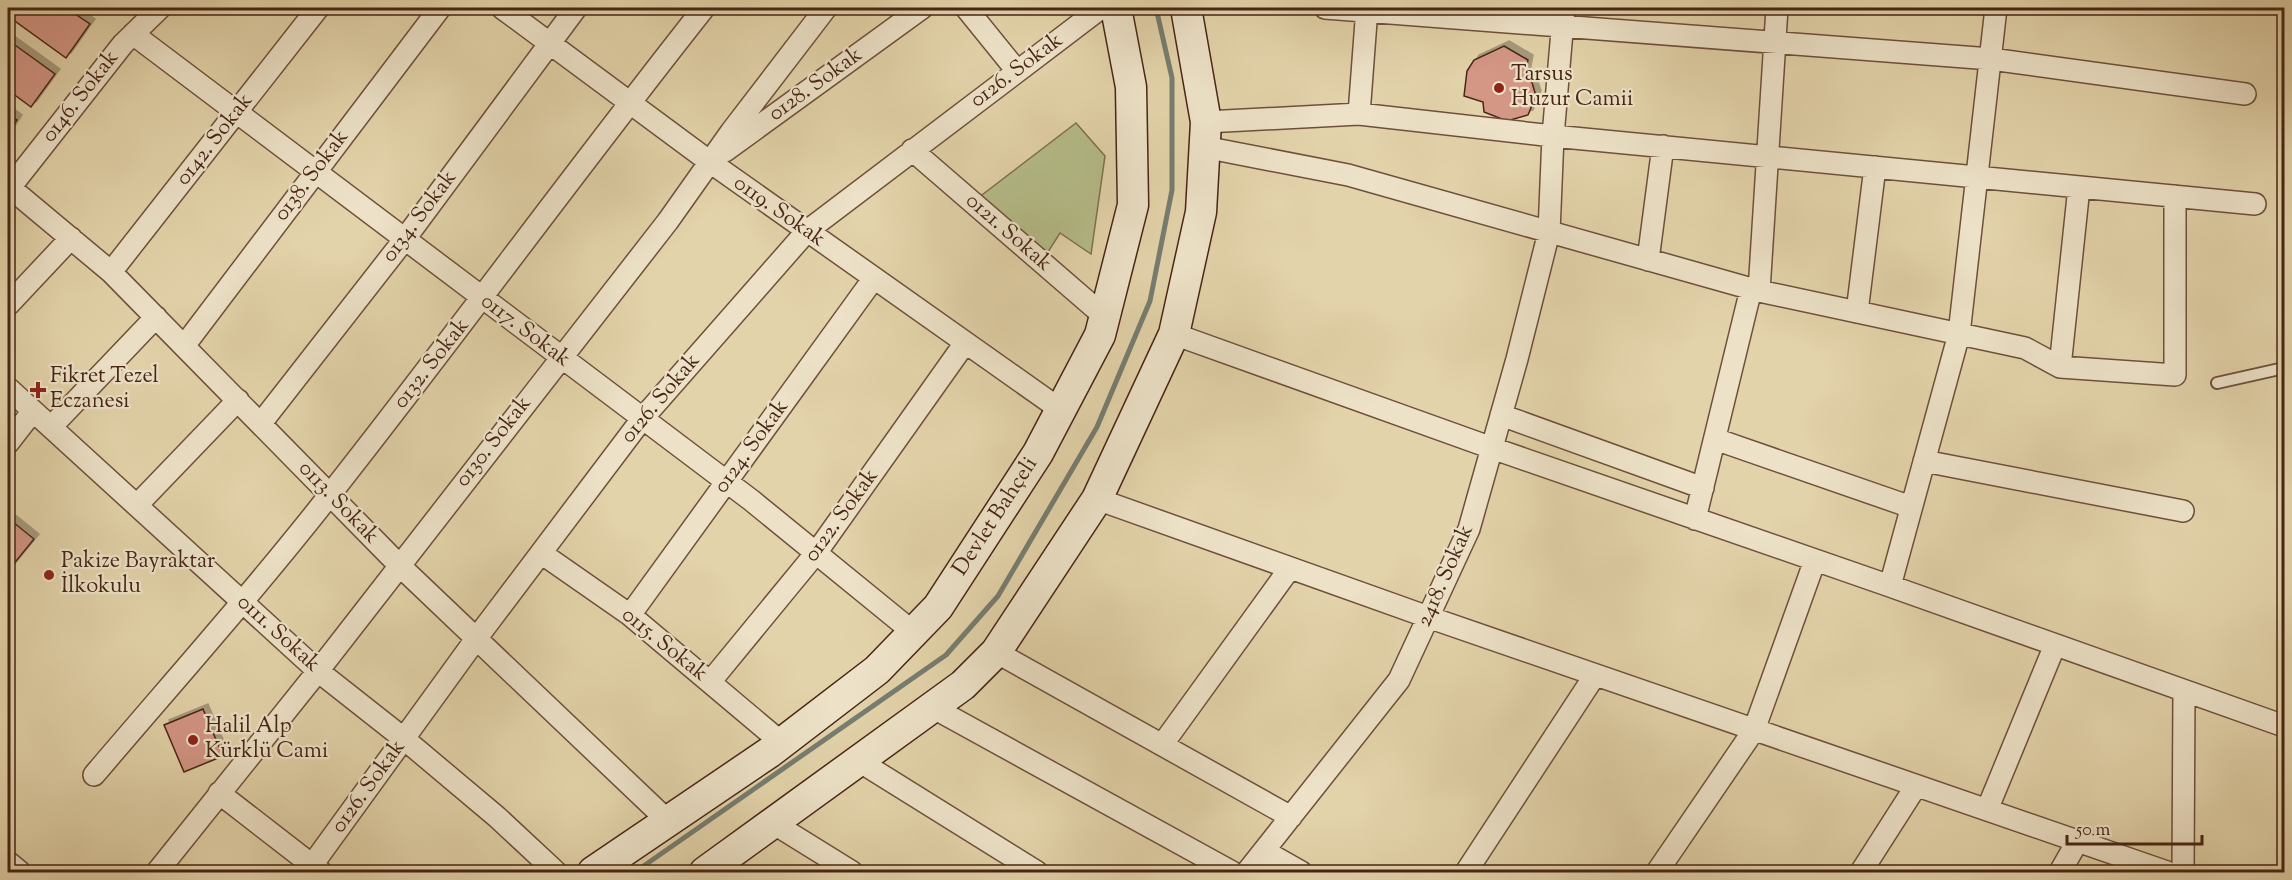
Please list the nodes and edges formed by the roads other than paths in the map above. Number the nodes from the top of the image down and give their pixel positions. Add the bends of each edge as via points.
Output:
1 (160, 8) edge
2 (318, 8) edge
3 (440, 8) edge
4 (502, 8) edge
5 (576, 8) edge
6 (704, 8) edge
7 (826, 8) edge
8 (922, 8) edge
9 (966, 8) edge
10 (1101, 8) edge
11 (1116, 8) edge
12 (1186, 8) edge
13 (1324, 8) edge
14 (1367, 8) edge
15 (1777, 8) edge
16 (1996, 8) edge
17 (1564, 16) edge
18 (133, 34) junction
19 (1774, 42) junction
20 (549, 43) junction
21 (1991, 59) junction
22 (1017, 71) junction
23 (2245, 94) dead end
24 (629, 102) junction
25 (237, 113) junction
26 (1359, 114) junction
27 (1205, 134) junction
28 (1553, 135) junction
29 (1663, 146) junction
30 (912, 150) junction
31 (1769, 156) junction
32 (710, 162) junction
33 (1875, 167) junction
34 (315, 172) junction
35 (1978, 177) junction
36 (2079, 187) junction
37 (8, 188) edge
38 (2175, 196) junction
39 (2255, 204) dead end
40 (807, 231) junction
41 (1549, 232) junction
42 (71, 238) junction
43 (404, 240) junction
44 (1648, 260) junction
45 (111, 272) junction
46 (874, 278) junction
47 (1755, 290) junction
48 (482, 299) junction
49 (8, 305) edge
50 (1857, 312) junction
51 (1104, 316) junction
52 (156, 317) junction
53 (1959, 333) junction
54 (1174, 334) junction
55 (965, 343) junction
56 (184, 346) junction
57 (560, 358) junction
58 (2060, 367) junction
59 (2284, 368) edge
60 (2217, 383) dead end
61 (8, 388) edge
62 (238, 400) junction
63 (33, 411) junction
64 (1061, 411) junction
65 (1501, 415) junction
66 (642, 419) junction
67 (261, 423) junction
68 (51, 427) junction
69 (1714, 439) junction
70 (8, 443) edge
71 (1492, 448) junction
72 (1924, 460) junction
73 (727, 482) junction
74 (1702, 488) junction
75 (330, 495) junction
76 (1098, 499) junction
77 (136, 506) junction
78 (1911, 507) junction
79 (2183, 512) dead end
80 (1695, 519) junction
81 (541, 553) junction
82 (816, 553) junction
83 (1815, 560) junction
84 (399, 565) junction
85 (1290, 568) junction
86 (1890, 586) junction
87 (241, 601) junction
88 (630, 615) junction
89 (1428, 617) junction
90 (913, 632) junction
91 (476, 639) junction
92 (2055, 645) junction
93 (996, 652) junction
94 (318, 671) junction
95 (1595, 675) junction
96 (710, 682) junction
97 (2184, 691) junction
98 (932, 707) junction
99 (2284, 726) edge
100 (1754, 730) junction
101 (404, 738) junction
102 (782, 743) junction
103 (1162, 745) junction
104 (859, 761) junction
105 (94, 775) dead end
106 (1916, 786) junction
107 (219, 793) junction
108 (1986, 810) junction
109 (1291, 817) junction
110 (668, 822) junction
111 (773, 823) junction
112 (2077, 842) junction
113 (1264, 850) junction
114 (8, 862) edge
115 (313, 870) edge
116 (20, 873) edge
117 (157, 873) edge
118 (556, 873) edge
119 (593, 873) edge
120 (705, 873) edge
121 (852, 873) edge
122 (1037, 873) edge
123 (1232, 873) edge
124 (1247, 873) edge
125 (1301, 873) edge
126 (1466, 873) edge
127 (1657, 873) edge
128 (1861, 873) edge
129 (2060, 873) edge
130 (2167, 873) edge
131 (2183, 873) edge

1 - 18 street, 0146. Sokak
2 - 25 street, 0142. Sokak
3 - 34 street, 0138. Sokak
4 - 20 street, 0119. Sokak
5 - 20 street, 0134. Sokak
6 - 24 street, 0132. Sokak
7 - 32 street, 0130. Sokak
8 - 32 street, 0128. Sokak
9 - 22 street
10 - 22 street, 0126. Sokak
11 - 51 street, Devlet Bahçeli via 1131,87 1133,205
12 - 27 street
13 - 14 street
14 - 17 street
14 - 26 street
15 - 19 street
16 - 21 street
17 - 19 street
17 - 28 street, 2418. Sokak
18 - 25 street, 0117. Sokak
18 - 37 street, 0146. Sokak
19 - 21 street
19 - 31 street
20 - 24 street, 0119. Sokak
20 - 43 street, 0134. Sokak
21 - 23 street
21 - 35 street
22 - 30 street, 0126. Sokak
24 - 32 street, 0119. Sokak
24 - 48 street, 0132. Sokak
25 - 34 street, 0117. Sokak
25 - 45 street, 0142. Sokak
26 - 27 street
26 - 28 street
27 - 41 street
27 - 54 street via 1201,212
28 - 29 street
28 - 41 street, 2418. Sokak
29 - 31 street
29 - 44 street
30 - 40 street, 0126. Sokak
30 - 51 street, 0121. Sokak
31 - 33 street
31 - 47 street
32 - 40 street, 0119. Sokak
32 - 57 street, 0130. Sokak
33 - 35 street
33 - 50 street
34 - 43 street, 0117. Sokak
34 - 56 street, 0138. Sokak
35 - 36 street
35 - 53 street
36 - 38 street
36 - 58 street
37 - 42 street, 0113. Sokak
38 - 39 street
38 - 58 street via 2175,375
40 - 46 street, 0119. Sokak
40 - 66 street, 0126. Sokak
41 - 44 street
41 - 65 street, 2418. Sokak
42 - 45 street, 0113. Sokak
42 - 49 street
43 - 48 street, 0117. Sokak
43 - 67 street, 0134. Sokak
44 - 47 street
45 - 52 street, 0113. Sokak
46 - 55 street, 0119. Sokak
46 - 73 street, 0124. Sokak
47 - 50 street
47 - 69 street
48 - 57 street, 0117. Sokak
48 - 75 street, 0132. Sokak
50 - 53 street
51 - 64 street, Devlet Bahçeli via 1100,335
52 - 56 street, 0113. Sokak
52 - 68 street
53 - 58 street via 2025,348
53 - 72 street
54 - 71 street
54 - 76 street
55 - 64 street, 0119. Sokak
55 - 82 street, 0122. Sokak
56 - 62 street, 0113. Sokak
57 - 66 street, 0117. Sokak
57 - 84 street, 0130. Sokak
59 - 60 lane
61 - 63 street, 0111. Sokak
62 - 67 street, 0113. Sokak
62 - 77 street
63 - 68 street, 0111. Sokak
63 - 70 street
64 - 90 street, Devlet Bahçeli via 938,607
65 - 71 street, 2418. Sokak
65 - 74 street
66 - 73 street, 0117. Sokak
66 - 81 street, 0126. Sokak
67 - 75 street, 0113. Sokak
68 - 77 street, 0111. Sokak
69 - 74 street
69 - 78 street
71 - 80 street
71 - 89 street, 2418. Sokak via 1469,529
72 - 78 street
72 - 79 street
73 - 82 street, 0117. Sokak
73 - 88 street, 0124. Sokak
74 - 80 street
75 - 84 street, 0113. Sokak
75 - 87 street, 0132. Sokak
76 - 85 street
76 - 93 street
77 - 87 street, 0111. Sokak
78 - 86 street
80 - 83 street
81 - 88 street, 0115. Sokak
81 - 91 street, 0126. Sokak
82 - 90 street, 0117. Sokak
82 - 96 street, 0122. Sokak
83 - 86 street
83 - 100 street
84 - 91 street, 0113. Sokak
84 - 94 street, 0130. Sokak
85 - 89 street
85 - 103 street
86 - 92 street
87 - 94 street, 0111. Sokak
87 - 105 street, 0132. Sokak
88 - 96 street, 0115. Sokak
89 - 95 street
89 - 109 street, 2418. Sokak via 1399,680
90 - 102 street, Devlet Bahçeli via 876,670
91 - 101 street, 0126. Sokak
91 - 110 street, 0113. Sokak
92 - 97 street
92 - 108 street
93 - 98 street via 963,685
93 - 103 street
94 - 101 street, 0111. Sokak
94 - 107 street, 0130. Sokak
95 - 100 street
95 - 126 street
96 - 102 street, 0115. Sokak
97 - 99 street
97 - 131 street
98 - 104 street
98 - 123 street
100 - 106 street
100 - 127 street
101 - 115 street, 0126. Sokak
101 - 118 street, 0111. Sokak
102 - 110 street, Devlet Bahçeli
103 - 109 street
104 - 111 street
104 - 122 street
106 - 108 street
106 - 128 street
107 - 115 street
107 - 117 street, 0130. Sokak
108 - 112 street
109 - 113 street, 2418. Sokak
110 - 119 street, Devlet Bahçeli
111 - 120 street
111 - 121 street
112 - 129 street
112 - 130 street
113 - 124 street, 2418. Sokak
113 - 125 street
114 - 116 street

